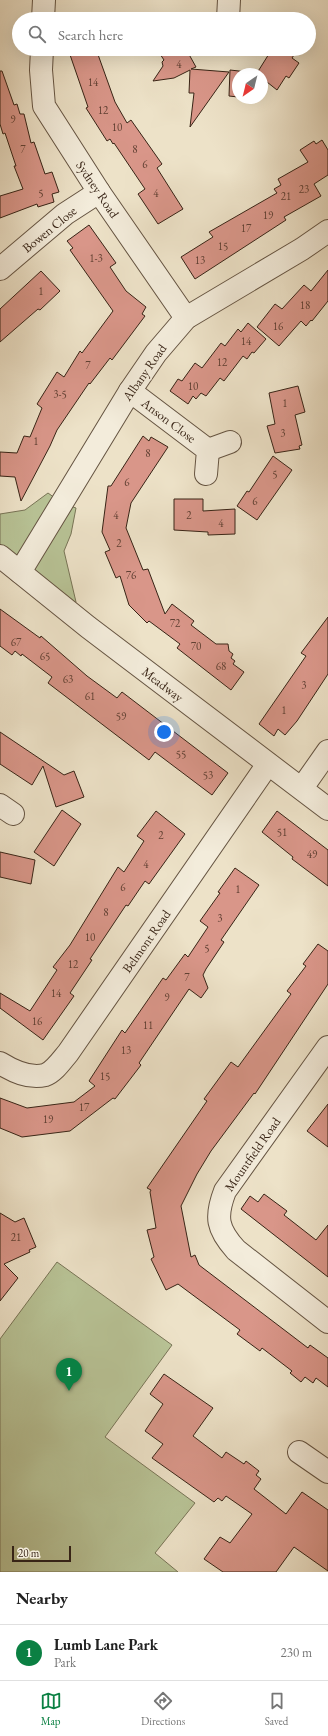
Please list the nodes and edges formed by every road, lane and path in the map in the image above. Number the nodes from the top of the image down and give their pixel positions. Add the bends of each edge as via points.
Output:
1 (44, 0) edge
2 (229, 0) edge
3 (43, 12) edge
4 (228, 12) edge
5 (42, 56) edge
6 (99, 192) junction
7 (328, 231) edge
8 (0, 269) edge
9 (186, 318) junction
10 (130, 391) junction
11 (230, 442) dead end
12 (208, 450) junction
13 (206, 474) dead end
14 (0, 556) edge
15 (20, 572) junction
16 (328, 751) edge
17 (268, 764) junction
18 (302, 788) junction
19 (328, 809) edge
20 (328, 1047) edge
21 (0, 1063) edge
22 (322, 1070) edge
23 (328, 1322) edge
24 (299, 1452) dead end
25 (328, 1472) edge

1 - 3 street
2 - 4 street
5 - 6 street, Sydney Road via 44,106
6 - 8 street, Bowen Close via 65,214
6 - 9 street, Sydney Road
7 - 9 street, Albany Road
9 - 10 street, Albany Road via 156,353
10 - 12 street, Anson Close
10 - 15 street, Albany Road
11 - 12 street, Anson Close
12 - 13 street, Anson Close
14 - 15 street, Meadway
15 - 17 street, Meadway
16 - 18 street
17 - 18 street, Meadway
17 - 21 street, Belmont Road via 57,1066 46,1074 32,1076
18 - 19 street, Meadway
20 - 22 street, Mountfield Road
22 - 23 street, Mountfield Road via 225,1191 218,1213 226,1240 236,1250
24 - 25 street

